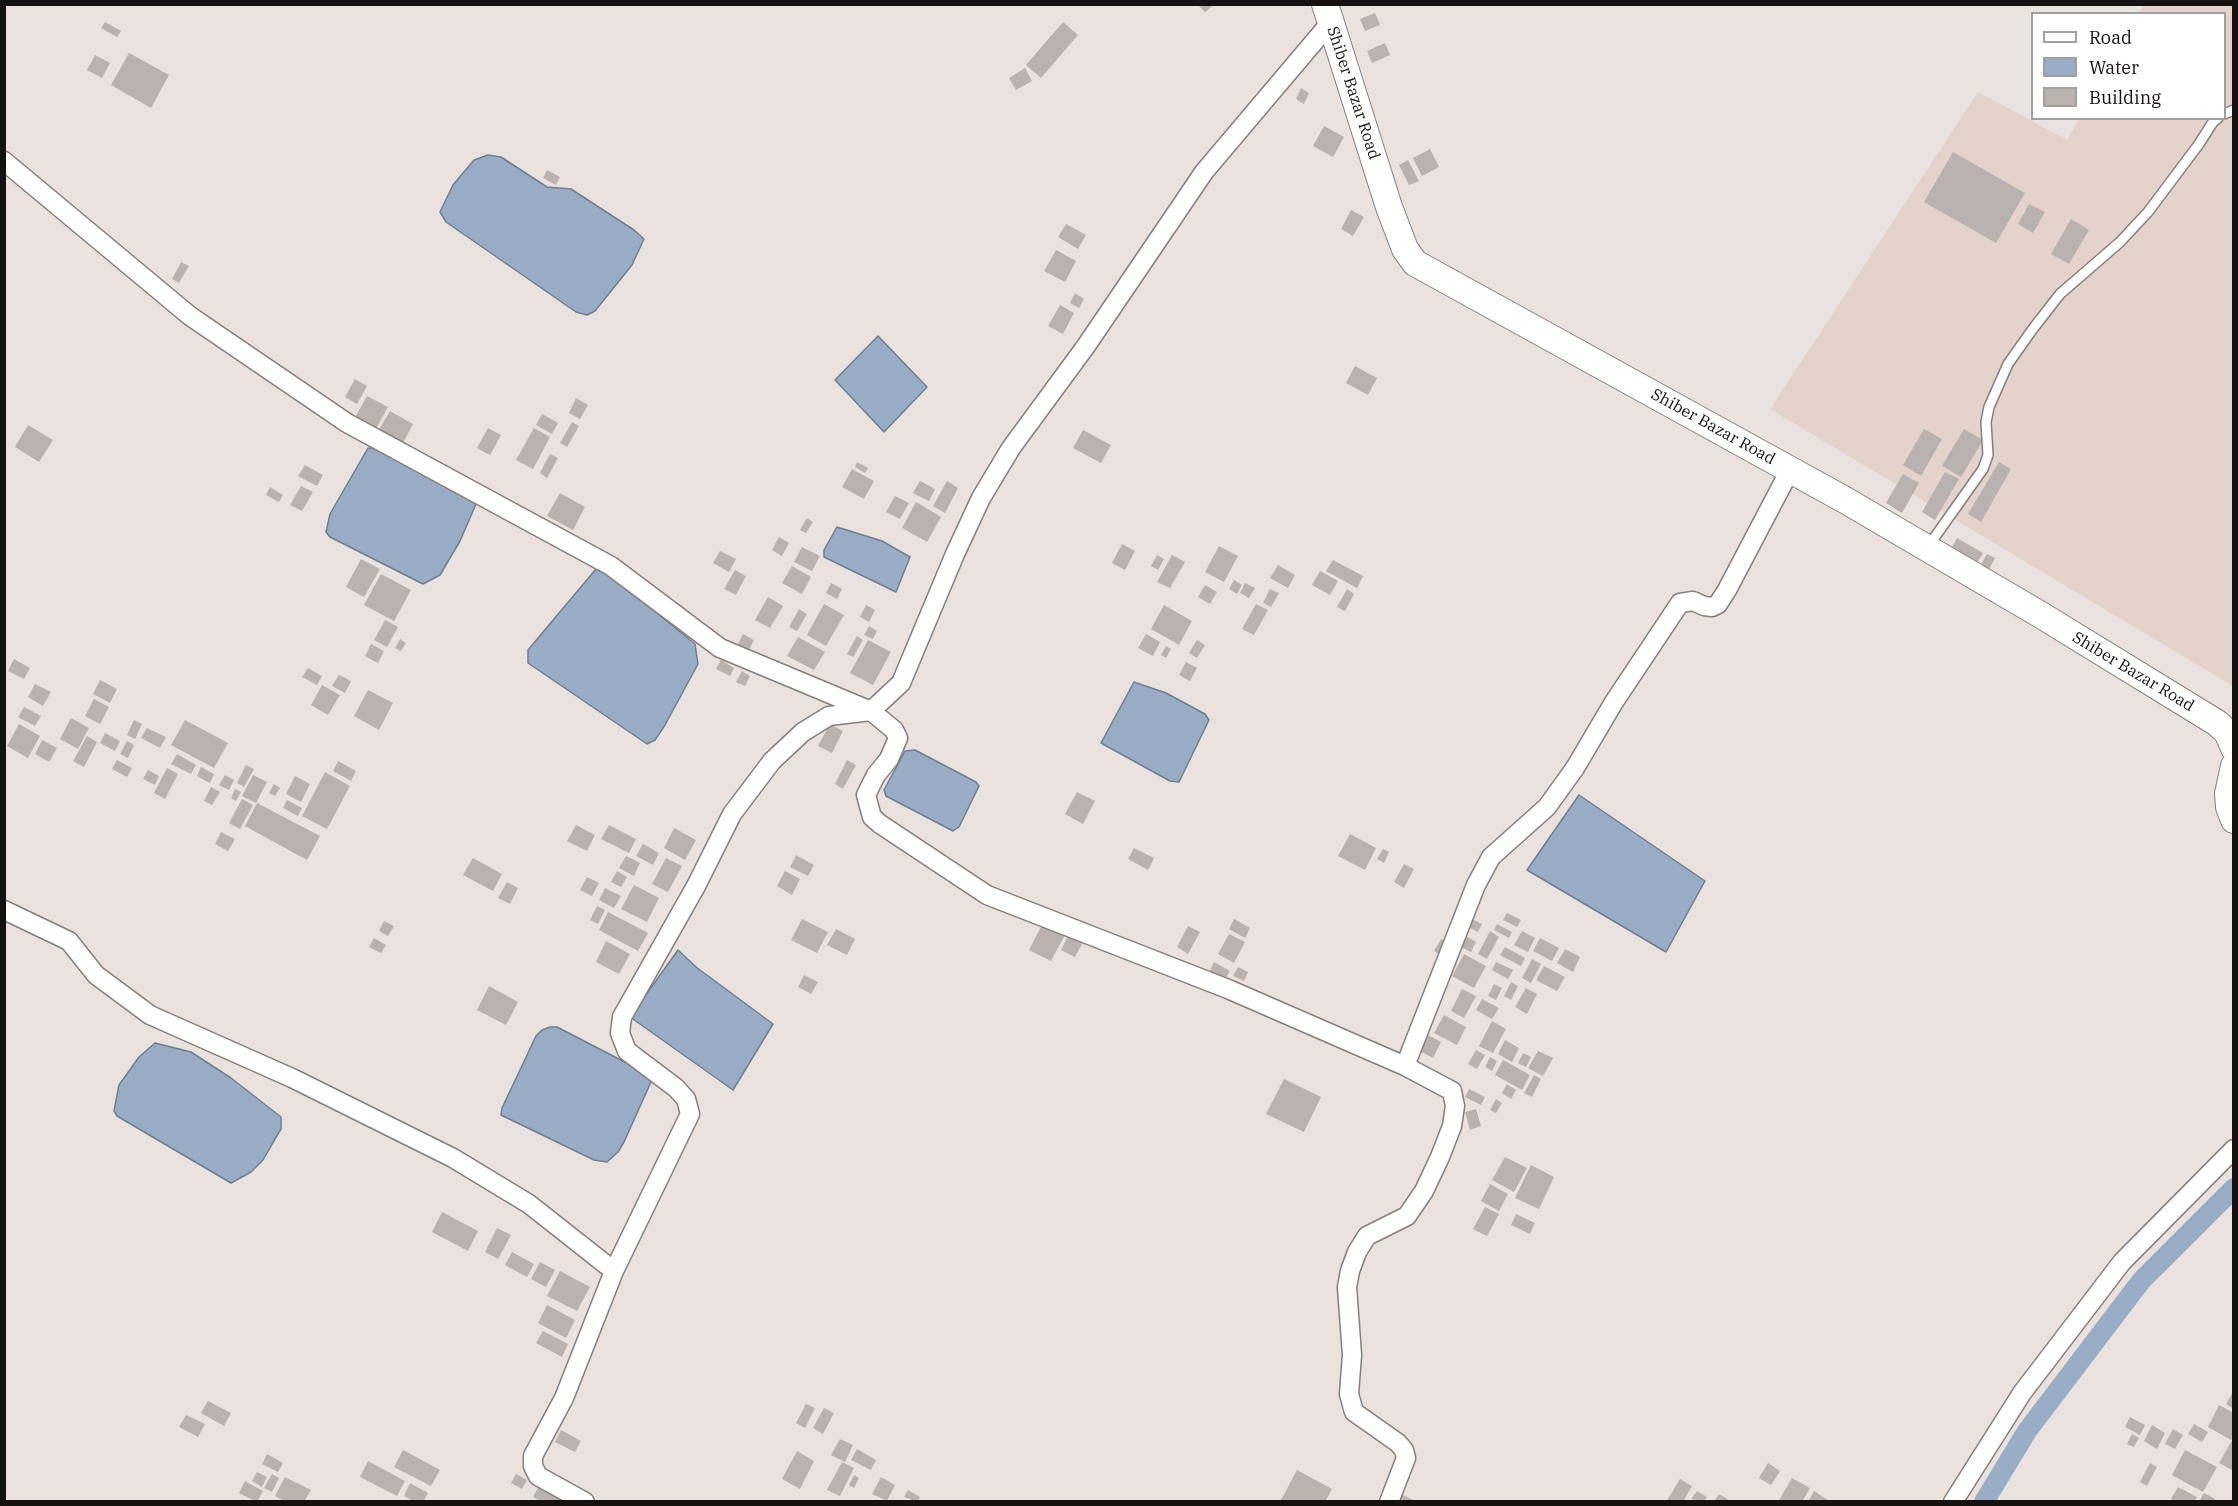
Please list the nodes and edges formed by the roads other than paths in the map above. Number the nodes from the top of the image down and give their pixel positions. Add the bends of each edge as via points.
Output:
1 (1327, 14) edge
2 (2216, 120) edge
3 (4, 161) edge
4 (1790, 471) junction
5 (1927, 548) junction
6 (871, 711) junction
7 (2233, 749) edge
8 (2234, 820) edge
9 (4, 910) edge
10 (1404, 1066) junction
11 (2234, 1149) edge
12 (614, 1270) junction
13 (585, 1502) edge
14 (1389, 1502) edge
15 (1953, 1502) edge

1 - 4 street, Shiber Bazar Road via 1389,207 1405,249 1415,263
1 - 6 street via 1204,172 1086,346 1011,448 976,507 901,683
2 - 5 lane via 2148,212 2060,294 2008,364 1989,407 1988,455 1983,469
3 - 6 street via 190,316 347,423 611,566 720,648
4 - 5 street, Shiber Bazar Road
4 - 10 street via 1718,604 1712,607 1693,601 1680,603 1547,807 1491,857 1476,885
5 - 7 street, Shiber Bazar Road via 2217,723 2227,732
6 - 10 street via 898,738 866,795 872,817 880,824 987,895 1228,989
6 - 12 street via 829,716 803,732 772,761 732,814 621,1017 620,1033 627,1051 676,1088 686,1100 690,1114
7 - 8 street, Shiber Bazar Road via 2229,801
9 - 12 street via 69,941 96,975 150,1015 292,1078 453,1158 530,1204
10 - 14 street via 1452,1091 1455,1106 1448,1136 1424,1191 1407,1216 1367,1236 1357,1252 1347,1287 1352,1355 1349,1394 1354,1412 1398,1443 1406,1458
11 - 15 street via 2122,1262 2022,1393
12 - 13 street via 564,1398 533,1456 532,1466 538,1476

